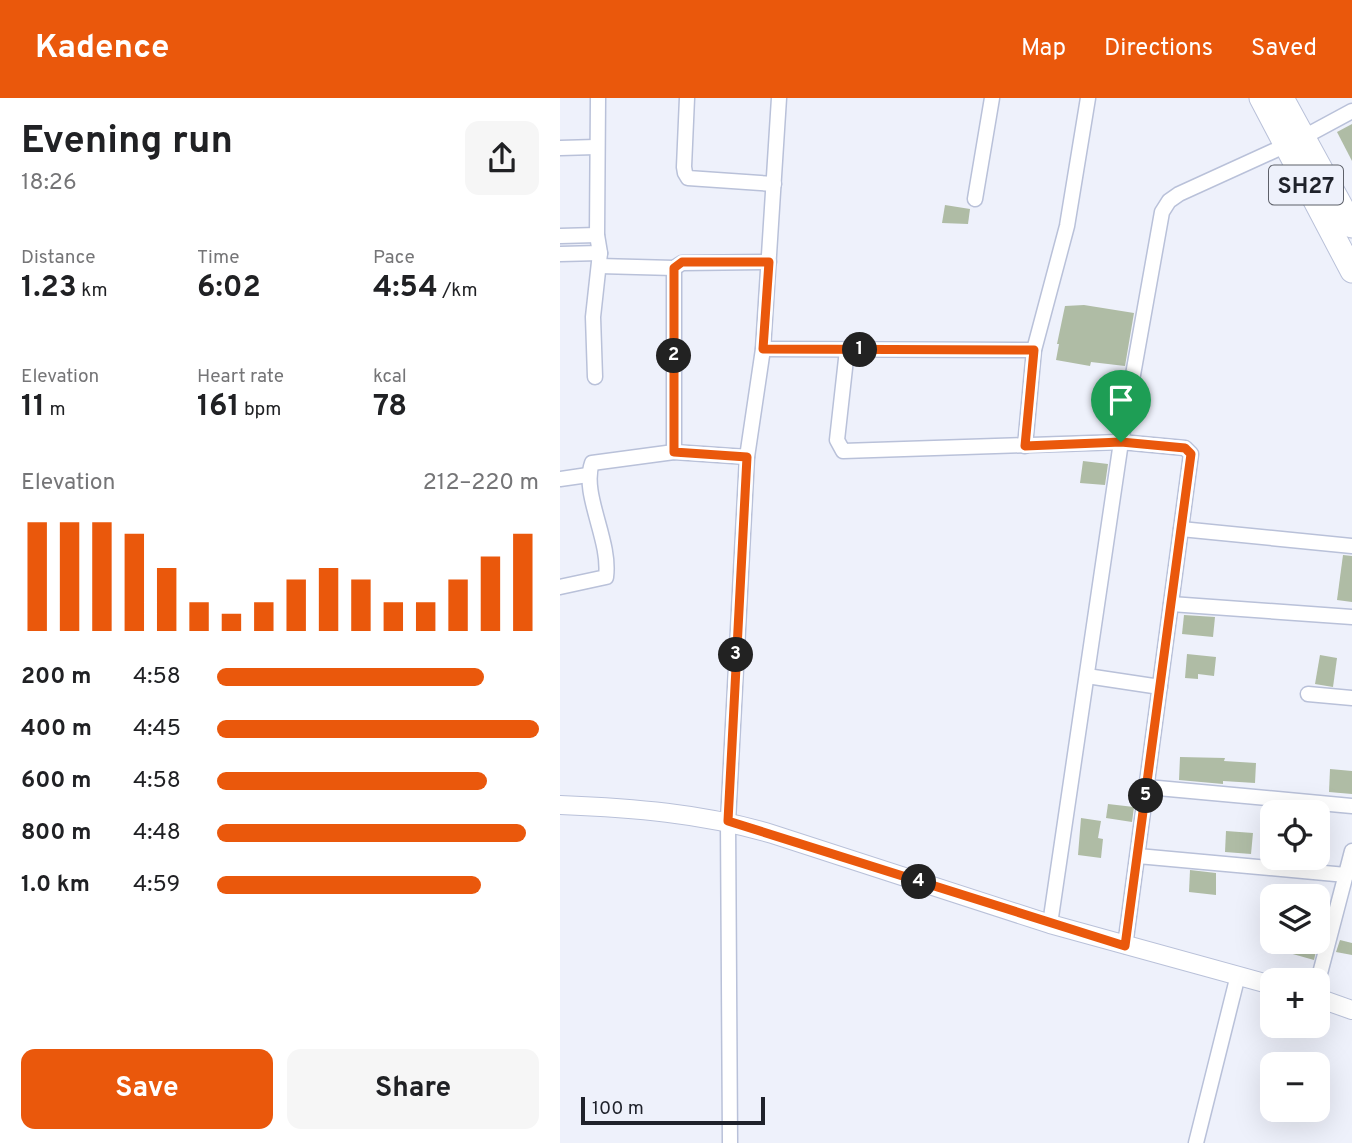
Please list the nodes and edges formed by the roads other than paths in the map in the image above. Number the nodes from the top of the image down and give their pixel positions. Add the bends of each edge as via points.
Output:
1 (597, 98) edge
2 (687, 98) edge
3 (779, 98) edge
4 (992, 98) edge
5 (1088, 98) edge
6 (1261, 98) edge
7 (1282, 98) edge
8 (1352, 111) edge
9 (1293, 142) junction
10 (596, 147) junction
11 (560, 148) edge
12 (774, 184) junction
13 (975, 199) dead end
14 (1352, 226) edge
15 (597, 235) junction
16 (560, 236) edge
17 (560, 254) edge
18 (600, 259) junction
19 (769, 262) junction
20 (674, 268) junction
21 (1352, 271) edge
22 (763, 349) junction
23 (846, 350) junction
24 (1034, 350) junction
25 (595, 377) dead end
26 (1121, 442) junction
27 (1025, 446) junction
28 (674, 452) junction
29 (747, 457) junction
30 (587, 475) junction
31 (560, 479) edge
32 (1181, 529) junction
33 (1352, 546) edge
34 (560, 587) edge
35 (1171, 604) junction
36 (1352, 617) edge
37 (1087, 676) junction
38 (1160, 687) junction
39 (1308, 694) dead end
40 (1352, 698) edge
41 (1147, 788) junction
42 (560, 805) edge
43 (1352, 806) edge
44 (728, 821) junction
45 (1352, 851) edge
46 (1138, 856) junction
47 (1346, 875) junction
48 (1050, 924) junction
49 (1125, 946) junction
50 (1321, 968) edge
51 (1238, 975) junction
52 (1260, 981) edge
53 (1330, 1002) edge
54 (1352, 1010) edge
55 (730, 1143) edge
56 (1196, 1143) edge

1 - 10 street
2 - 12 street via 684,167 688,178
3 - 12 street
4 - 13 street
5 - 24 street via 1067,226
6 - 9 main road, SH27
7 - 9 main road
8 - 9 street
9 - 14 main road
9 - 21 main road, SH27
9 - 26 street via 1179,194 1166,205
10 - 11 street
10 - 15 street
12 - 19 street
15 - 16 street
15 - 18 street
17 - 18 street
18 - 20 street
18 - 25 street via 593,317
19 - 20 street via 682,262
19 - 22 street
20 - 28 street
22 - 23 street
22 - 29 street
23 - 24 street
23 - 27 street via 836,440 843,451
24 - 27 street
26 - 27 street
26 - 32 street via 1190,451
26 - 37 street
28 - 29 street
28 - 30 street via 592,463
29 - 44 street
30 - 31 street
30 - 34 street via 605,542 606,577
32 - 33 street
32 - 35 street
35 - 36 street
35 - 38 street
37 - 38 street
37 - 48 street
38 - 41 street
39 - 40 street
41 - 43 street
41 - 46 street
42 - 44 street via 658,810
44 - 48 street
44 - 55 street
45 - 47 street
46 - 47 street
46 - 49 street
47 - 50 street
48 - 49 street
49 - 51 street
51 - 52 street
51 - 56 street
53 - 54 street

